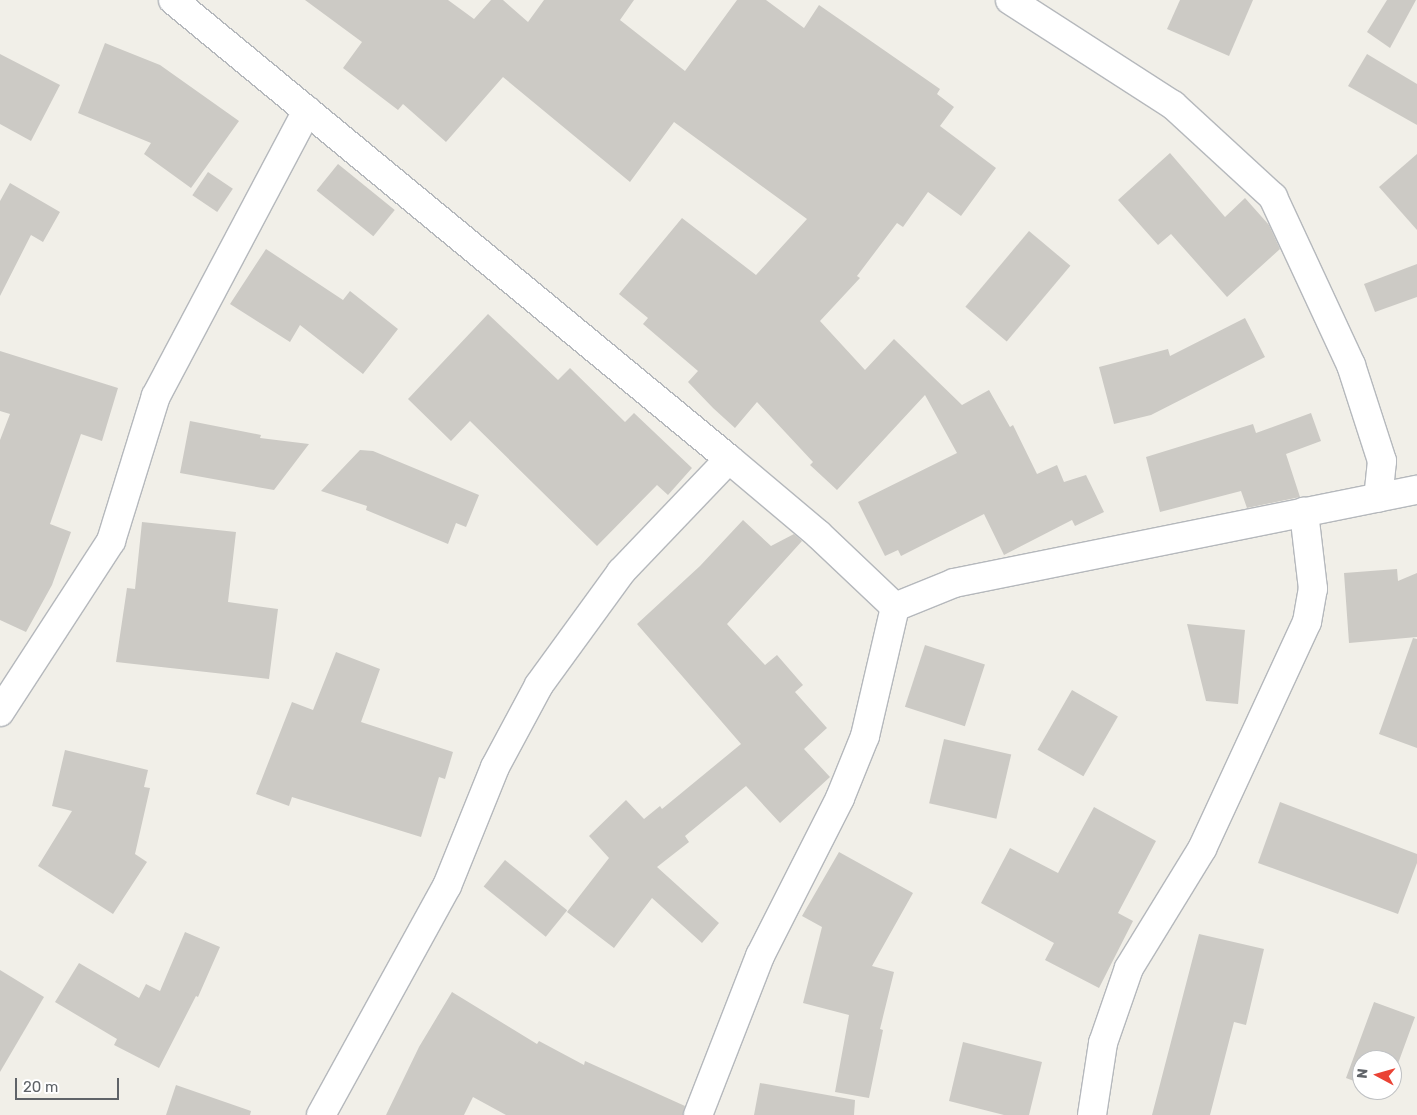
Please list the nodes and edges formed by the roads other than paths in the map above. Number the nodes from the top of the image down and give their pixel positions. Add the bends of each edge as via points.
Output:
1 (173, 0) edge
2 (1010, 0) edge
3 (307, 111) junction
4 (729, 458) junction
5 (1382, 461) junction
6 (1414, 491) edge
7 (1378, 498) junction
8 (1304, 512) junction
9 (895, 607) junction
10 (0, 712) edge
11 (321, 1115) edge
12 (698, 1115) edge
13 (1092, 1115) edge

1 - 3 street
2 - 5 street via 1173,105 1273,197 1351,365
3 - 4 street
3 - 10 street via 156,396 111,541
4 - 9 street via 818,534
4 - 11 street via 621,572 539,685 495,767 447,886
5 - 6 street
5 - 7 street
6 - 7 street
7 - 8 street
8 - 9 street via 954,583
8 - 13 street via 1313,589 1307,622 1202,849 1129,968 1103,1042
9 - 12 street via 865,736 840,798 760,956

